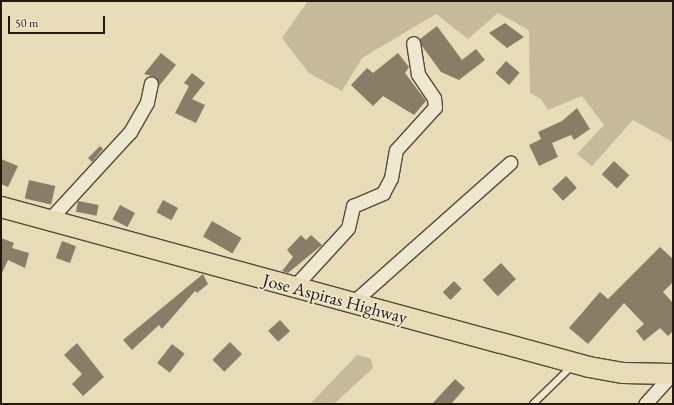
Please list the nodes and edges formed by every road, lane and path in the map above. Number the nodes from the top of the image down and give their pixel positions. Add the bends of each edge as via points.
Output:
1 (413, 43) dead end
2 (151, 83) dead end
3 (510, 163) dead end
4 (1, 207) edge
5 (49, 220) junction
6 (293, 288) junction
7 (351, 304) junction
8 (574, 363) junction
9 (672, 374) edge
10 (533, 404) edge
11 (646, 404) edge

1 - 6 street via 418,74 434,98 435,107 396,150 390,179 382,193 353,206 348,228
2 - 5 street via 147,102 130,132
3 - 7 street
4 - 5 main road, Jose Aspiras Highway
5 - 6 main road, Jose Aspiras Highway
6 - 7 main road, Jose Aspiras Highway
7 - 8 main road, Jose Aspiras Highway
8 - 9 main road, Jose Aspiras Highway via 624,373
8 - 10 lane
9 - 11 street

